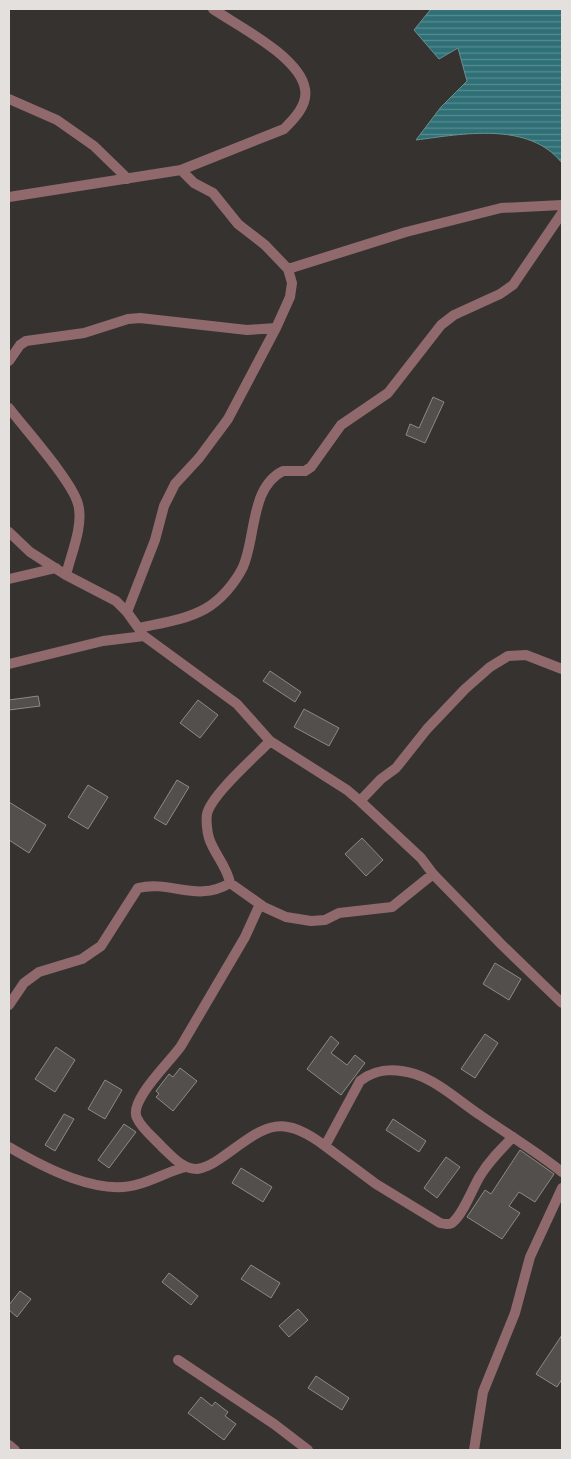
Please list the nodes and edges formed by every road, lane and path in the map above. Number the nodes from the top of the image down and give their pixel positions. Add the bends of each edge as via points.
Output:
1 (213, 9) edge
2 (9, 99) edge
3 (181, 170) junction
4 (128, 179) junction
5 (9, 197) edge
6 (562, 205) edge
7 (562, 213) edge
8 (288, 269) junction
9 (276, 328) junction
10 (9, 361) edge
11 (9, 408) edge
12 (9, 532) edge
13 (56, 568) junction
14 (66, 575) junction
15 (9, 579) edge
16 (127, 612) junction
17 (141, 632) junction
18 (9, 664) edge
19 (562, 669) edge
20 (270, 741) junction
21 (360, 801) junction
22 (433, 874) junction
23 (230, 883) junction
24 (260, 904) junction
25 (562, 1003) edge
26 (9, 1005) edge
27 (513, 1138) junction
28 (325, 1146) junction
29 (9, 1147) edge
30 (186, 1167) junction
31 (562, 1172) edge
32 (562, 1188) edge
33 (178, 1360) dead end
34 (9, 1445) edge
35 (15, 1450) edge
36 (308, 1450) edge
37 (474, 1450) edge

1 - 3 street via 268,46 299,73 305,90 303,104 284,129
2 - 4 street via 57,120 94,146
3 - 4 street
3 - 8 street via 194,183 213,193 238,224 265,244
4 - 5 street
6 - 8 street via 501,208 406,232
7 - 17 street via 513,285 441,325 393,388 378,402 340,425 311,468 305,471 283,470 272,479 261,498 243,567 225,593 205,609
8 - 9 street via 292,283 290,298
9 - 10 street via 246,330 128,319 84,333 26,341
9 - 16 street via 228,419 199,458 174,484
11 - 14 street via 72,489 78,505 78,524
12 - 13 street via 30,552
13 - 14 street
13 - 15 street
14 - 16 street via 116,601
16 - 17 street
17 - 18 street
17 - 20 street via 237,704
19 - 21 street via 526,655 508,656 490,667 427,729 396,768
20 - 21 street
20 - 23 street via 220,793 207,814 212,848 228,873
21 - 22 street via 408,845
22 - 24 street via 392,907 340,913 325,920 286,917
22 - 25 street
23 - 24 street
23 - 26 street via 200,893 152,884 138,888 101,946 82,959 39,972 24,983
24 - 30 street via 245,937 181,1046 140,1096 135,1107 136,1117 144,1128
27 - 28 street via 438,1085 396,1070 370,1074 360,1081
27 - 28 street via 495,1154 457,1216 447,1224 436,1221 376,1184
27 - 31 street
28 - 30 street via 309,1134 278,1125 243,1141 213,1164 198,1169
29 - 30 street via 27,1158 100,1186 139,1184
32 - 37 street via 530,1257 515,1313 483,1392
33 - 36 street
34 - 35 street

